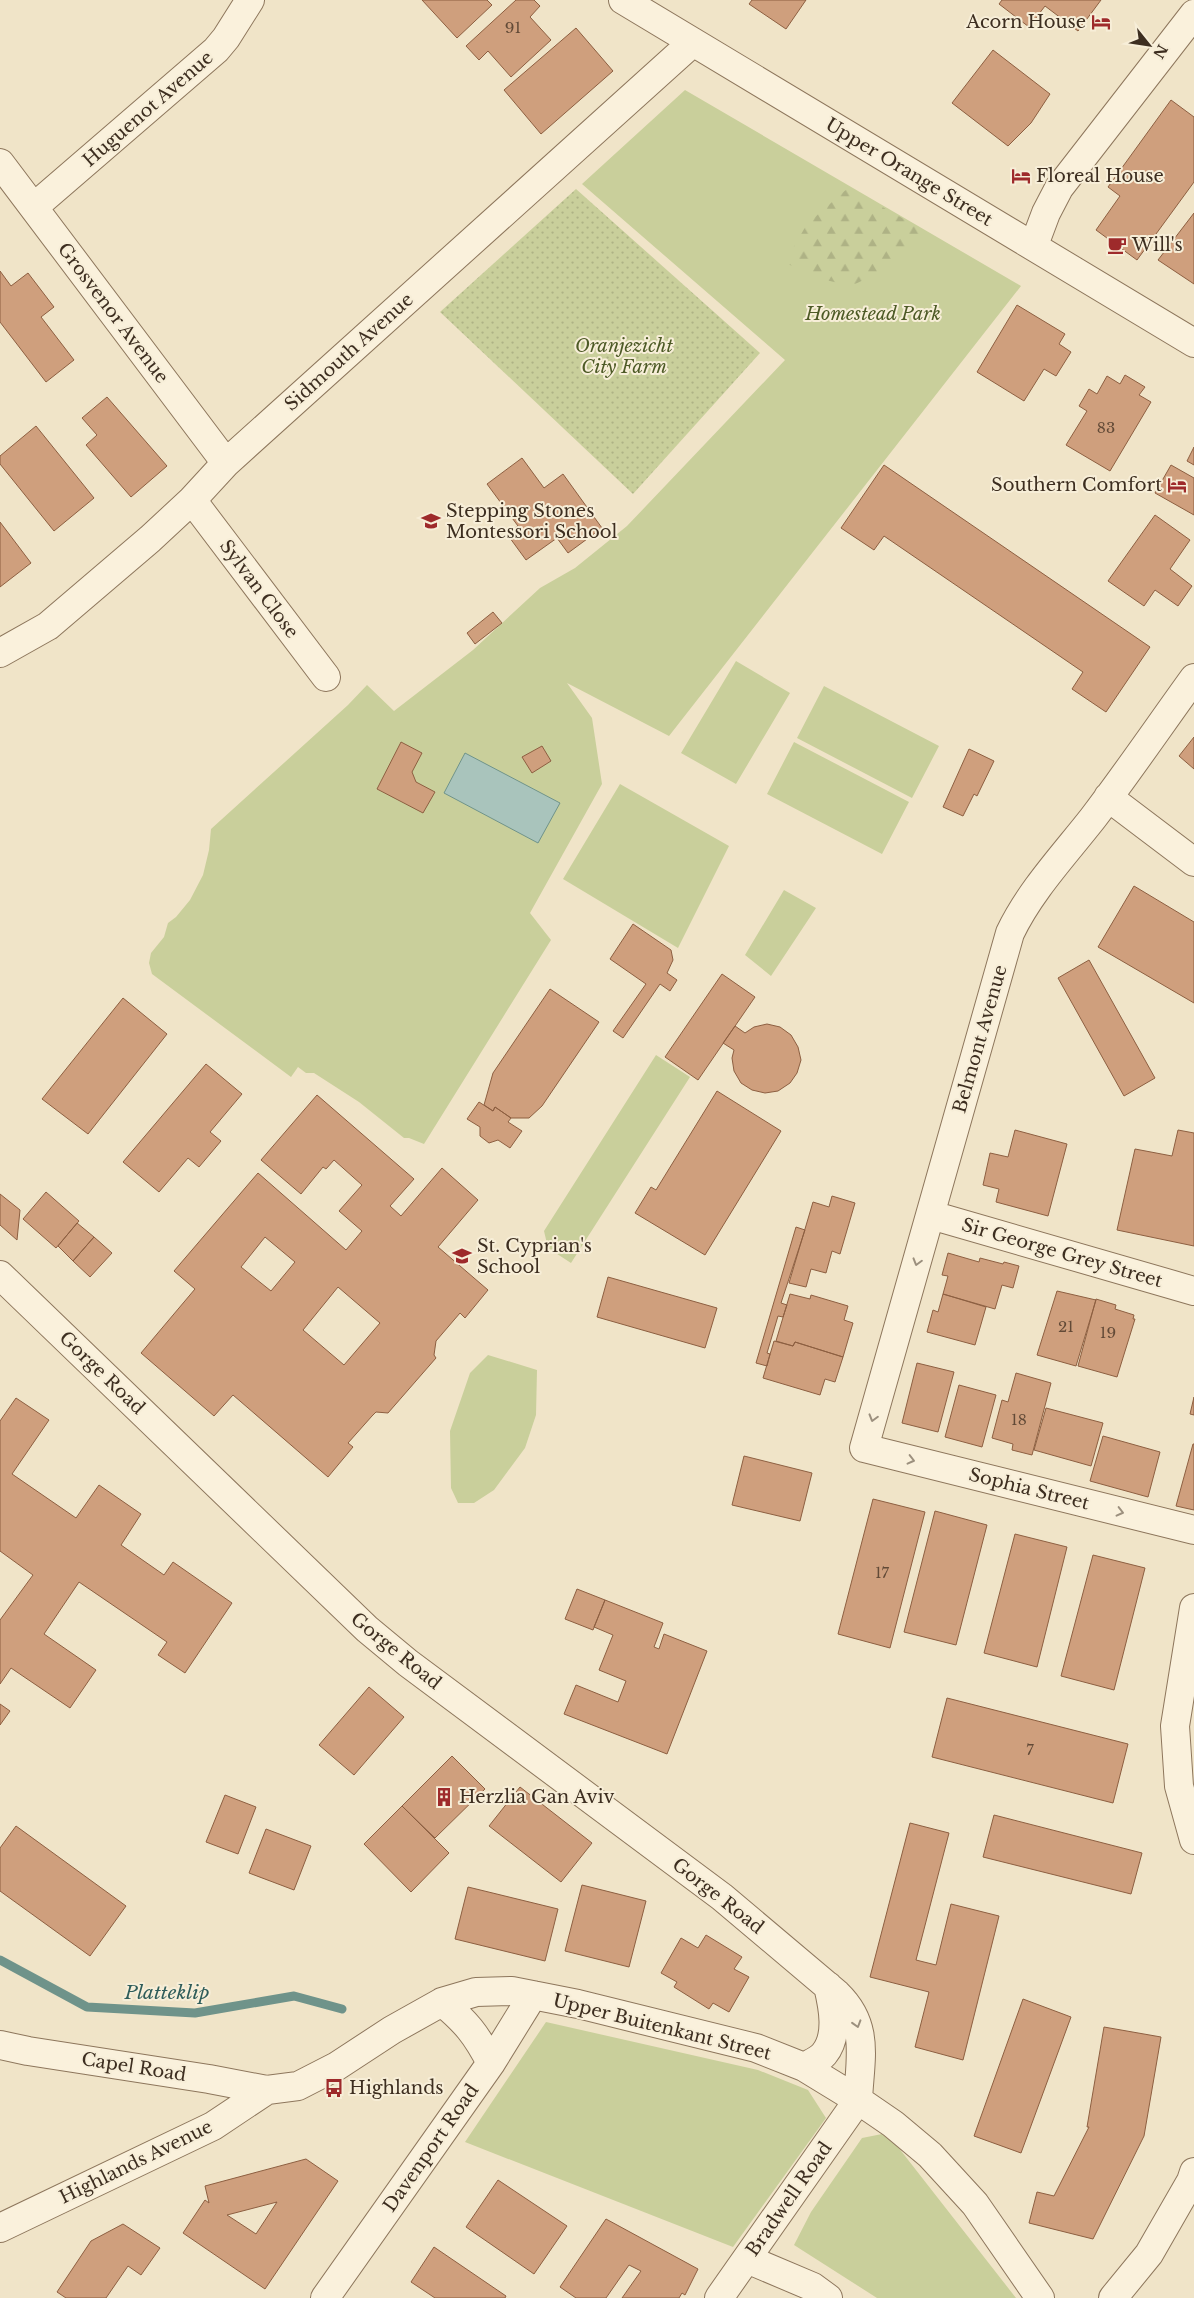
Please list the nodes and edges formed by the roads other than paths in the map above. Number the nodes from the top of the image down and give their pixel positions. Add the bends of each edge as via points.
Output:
1 (250, 0) edge
2 (623, 0) edge
3 (1194, 14) edge
4 (693, 42) junction
5 (0, 163) edge
6 (34, 207) junction
7 (1034, 246) junction
8 (1194, 343) edge
9 (226, 463) junction
10 (192, 500) junction
11 (0, 653) edge
12 (326, 677) dead end
13 (1194, 678) edge
14 (1108, 797) junction
15 (1194, 862) edge
16 (931, 1215) junction
17 (0, 1275) edge
18 (1194, 1291) edge
19 (864, 1448) joint
20 (1194, 1530) edge
21 (1194, 1608) edge
22 (1194, 1840) edge
23 (828, 1986) junction
24 (533, 1995) junction
25 (442, 2002) junction
26 (0, 2045) edge
27 (28, 2051) junction
28 (491, 2063) junction
29 (0, 2066) edge
30 (804, 2066) junction
31 (267, 2090) junction
32 (858, 2100) junction
33 (1194, 2172) edge
34 (0, 2228) edge
35 (748, 2258) junction
36 (325, 2298) edge
37 (719, 2298) edge
38 (828, 2298) edge
39 (1040, 2298) edge
40 (1113, 2298) edge

1 - 6 street, Huguenot Avenue via 216,50
2 - 4 street, Upper Orange Street
3 - 7 street via 1059,188
4 - 7 street, Upper Orange Street
4 - 9 street, Sidmouth Avenue
5 - 6 street, Grosvenor Avenue
6 - 9 street, Grosvenor Avenue
7 - 8 street, Upper Orange Street
9 - 10 street, Sidmouth Avenue
10 - 11 street, Sidmouth Avenue via 48,626
10 - 12 street, Sylvan Close
13 - 14 street, Belmont Avenue
14 - 15 street
14 - 16 street, Belmont Avenue via 1031,898 1010,933
16 - 18 street, Sir George Grey Street
16 -> 19 street, Belmont Avenue
17 - 23 street, Gorge Road via 367,1630 722,1897
19 -> 20 street, Sophia Street
21 - 22 street via 1175,1726 1179,1786
23 - 30 street via 834,2018 831,2039 824,2054
23 -> 32 street, Gorge Road via 851,2009 858,2023
24 - 25 street, Upper Buitenkant Street via 512,1991 476,1992
24 - 28 street, Davenport Road
24 - 30 street, Upper Buitenkant Street via 756,2048
25 - 28 street via 468,2024
25 - 31 street, Upper Buitenkant Street via 298,2086
26 - 27 street, Capel Road
27 - 29 street
27 - 31 street, Capel Road
28 - 36 street, Davenport Road
30 - 32 street, Upper Buitenkant Street
31 - 34 street, Highlands Avenue via 213,2126
32 - 35 street, Bradwell Road
32 - 39 street, Upper Buitenkant Street via 930,2155 975,2204
33 - 40 street via 1149,2254
35 - 37 street, Bradwell Road
35 - 38 street via 813,2287

